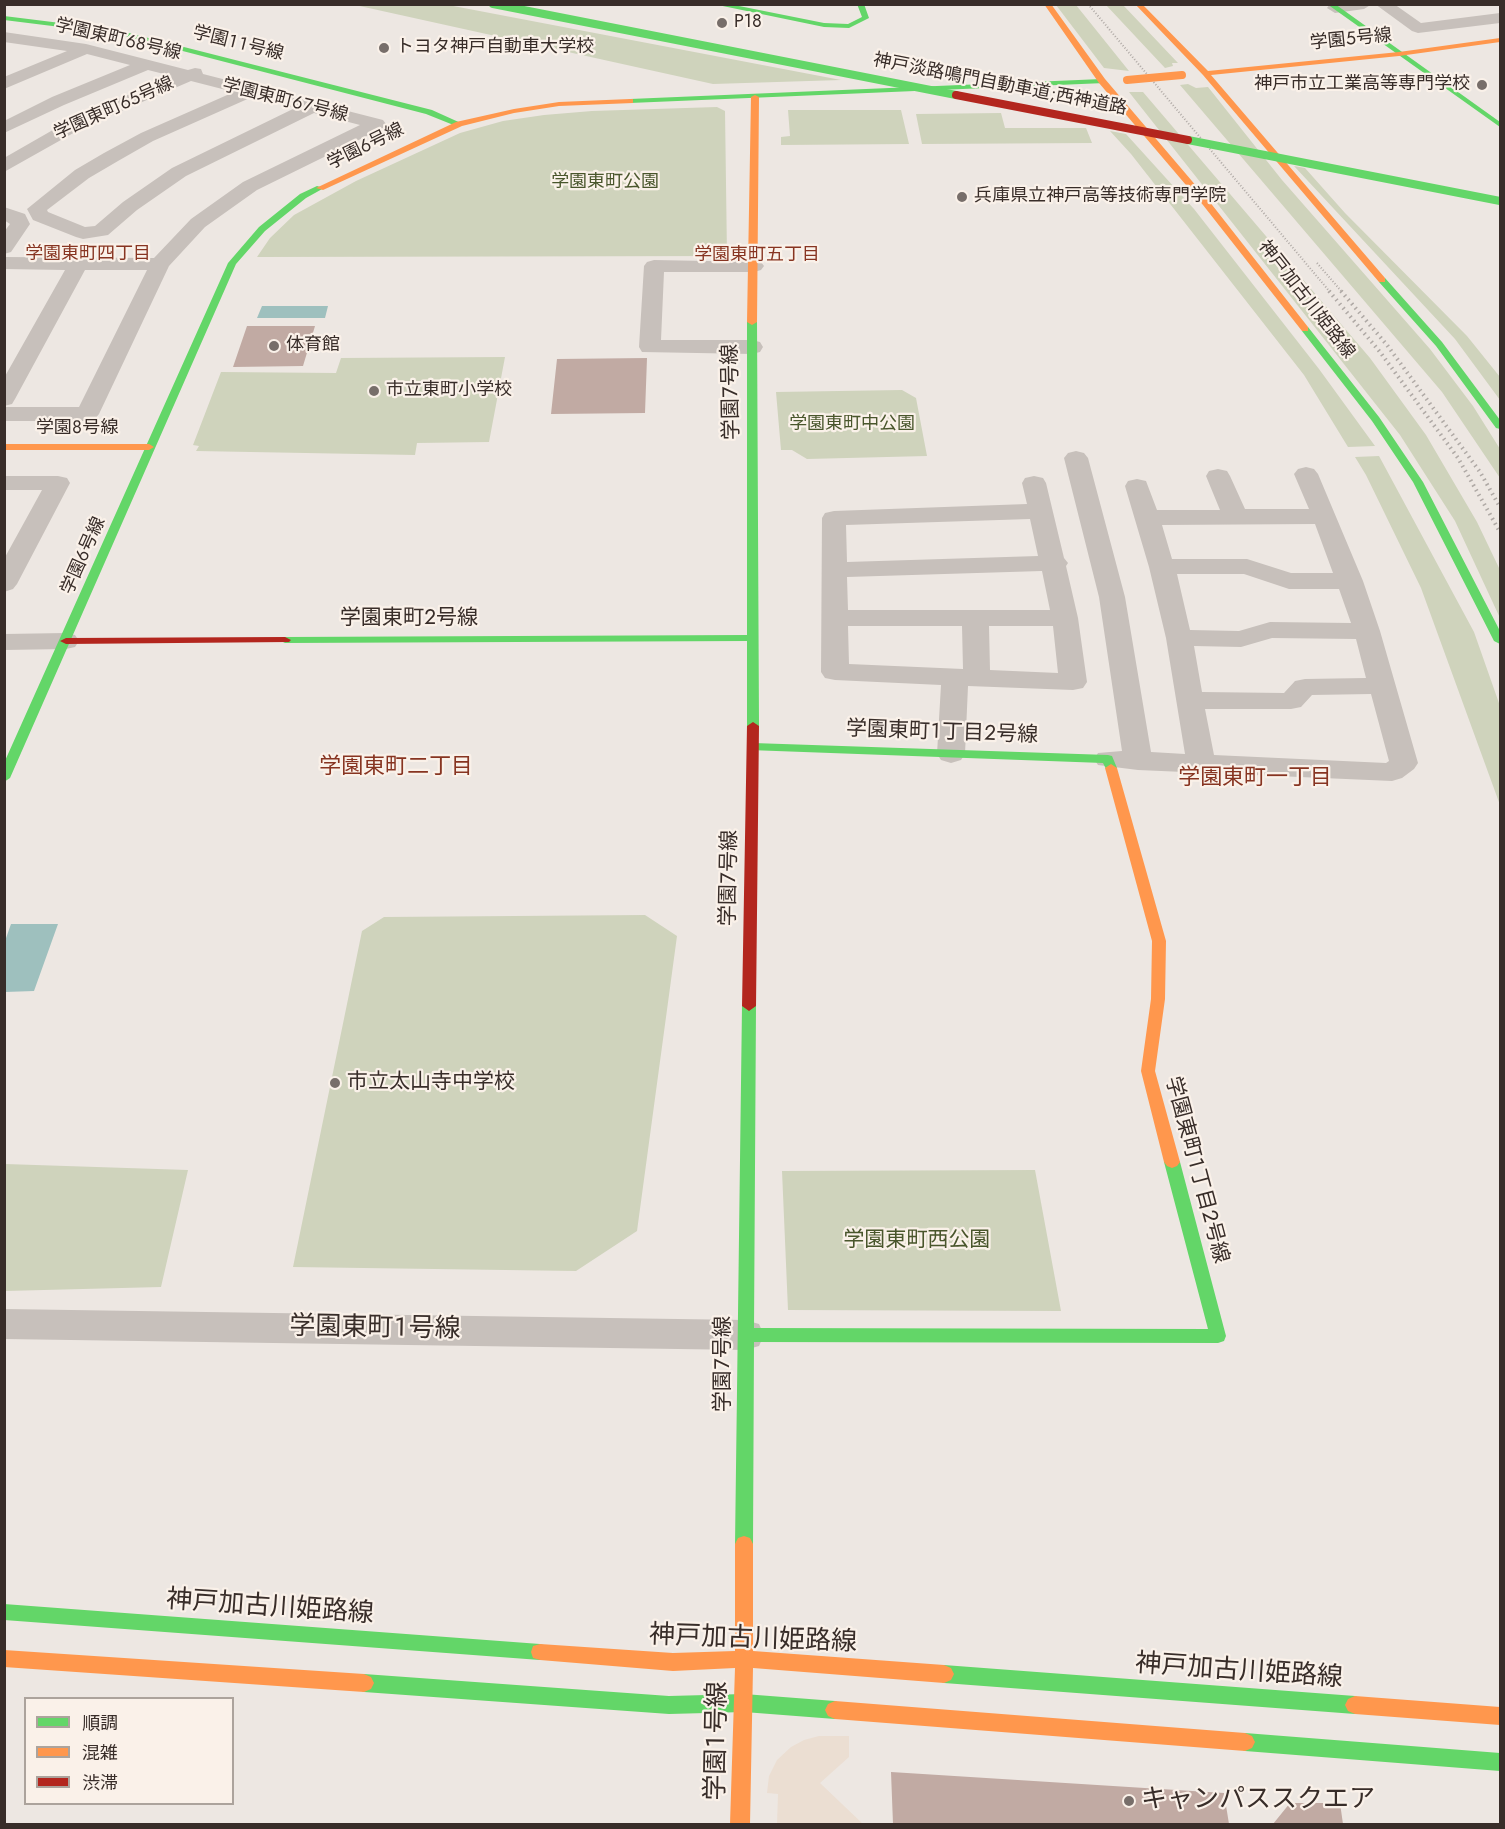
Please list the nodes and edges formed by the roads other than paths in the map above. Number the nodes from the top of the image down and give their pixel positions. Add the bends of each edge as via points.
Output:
1 (493, 4) edge
2 (548, 4) edge
3 (716, 4) edge
4 (860, 4) edge
5 (1047, 4) edge
6 (1138, 4) edge
7 (1364, 4) edge
8 (1383, 4) edge
9 (1333, 6) edge
10 (4, 18) edge
11 (1500, 18) edge
12 (13, 38) edge
13 (1500, 40) edge
14 (4, 46) edge
15 (86, 49) junction
16 (1399, 54) junction
17 (228, 60) junction
18 (146, 65) junction
19 (1206, 73) junction
20 (187, 76) junction
21 (1127, 80) joint
22 (1102, 81) junction
23 (4, 84) edge
24 (249, 92) junction
25 (755, 97) junction
26 (312, 107) junction
27 (459, 124) junction
28 (1500, 124) edge
29 (4, 128) edge
30 (1365, 160) dead end
31 (4, 166) edge
32 (1443, 199) dead end
33 (1500, 201) edge
34 (1500, 210) edge
35 (4, 213) edge
36 (4, 248) edge
37 (4, 263) edge
38 (78, 264) junction
39 (160, 264) junction
40 (754, 266) junction
41 (752, 347) junction
42 (4, 399) edge
43 (4, 414) edge
44 (1500, 426) edge
45 (4, 447) edge
46 (149, 447) junction
47 (1076, 458) dead end
48 (1306, 474) dead end
49 (1218, 476) dead end
50 (4, 483) edge
51 (1034, 483) dead end
52 (1137, 486) dead end
53 (1041, 512) junction
54 (1235, 516) junction
55 (1325, 516) junction
56 (1147, 518) junction
57 (935, 553) junction
58 (1055, 564) junction
59 (1162, 567) junction
60 (833, 570) junction
61 (1350, 581) junction
62 (4, 584) edge
63 (836, 618) junction
64 (975, 618) junction
65 (1065, 618) junction
66 (1367, 631) junction
67 (753, 638) junction
68 (1179, 638) junction
69 (66, 641) junction
70 (1500, 641) edge
71 (4, 642) edge
72 (966, 677) junction
73 (1383, 686) junction
74 (1190, 700) junction
75 (753, 747) junction
76 (951, 754) junction
77 (1108, 759) junction
78 (1138, 761) junction
79 (1201, 764) junction
80 (4, 778) edge
81 (4, 1324) edge
82 (745, 1335) junction
83 (4, 1612) edge
84 (4, 1658) edge
85 (744, 1659) junction
86 (744, 1703) junction
87 (1500, 1716) edge
88 (1500, 1762) edge
89 (740, 1824) edge

1 - 33 main road, 神戸淡路鳴門自動車道;西神道路, bridge
2 - 30 main road, 神戸淡路鳴門自動車道;西神道路
3 - 4 main road via 824,25 849,26 866,18
5 - 22 main road, 神戸加古川姫路線
6 - 19 main road
7 - 9 street
8 - 11 street via 1418,28
9 - 16 main road
10 - 17 main road, 学園１１号線 via 117,32
12 - 14 street
12 - 15 street, 学園東町６８号線
13 - 16 main road, 学園５号線
15 - 18 street, 学園東町６８号線
15 - 23 street
16 - 19 main road, 学園５号線
16 - 28 main road
17 - 20 street, 学園東町６５号線
17 - 27 main road, 学園１１号線 via 429,112
18 - 20 street, 学園東町６８号線
18 - 29 street
19 - 21 main road, 学園５号線, bridge
19 - 44 main road via 1439,344
20 - 24 street, 学園東町６７号線
20 - 31 street, 学園東町６５号線 via 78,123
21 - 22 main road, 学園６号線
22 - 25 main road, 学園６号線
22 - 70 main road, 神戸加古川姫路線 via 1206,203 1376,419 1418,482
24 - 26 street, 学園東町６７号線
24 - 26 street via 147,137 82,174 38,209 40,216 83,233 101,231 179,172
25 - 27 main road, 学園６号線 via 559,105
25 - 40 main road, 学園７号線
26 - 39 street, 学園東町６７号線 via 377,124 250,186 198,223
27 - 46 main road, 学園６号線 via 303,196 261,228 232,263
32 - 34 street
35 - 36 street via 18,218 21,224
37 - 38 street
38 - 39 street
38 - 42 street
39 - 43 street, 学園東町６７号線 via 87,414
40 - 41 main road, 学園７号線
40 - 41 street via 654,266 650,347
41 - 67 main road, 学園７号線
45 - 46 main road, 学園８号線
46 - 69 main road, 学園６号線
47 - 78 street via 1112,597
48 - 55 street
49 - 54 street
50 - 62 street via 58,483
51 - 53 street
52 - 56 street
53 - 57 street
53 - 58 street
54 - 55 street
54 - 56 street
55 - 61 street
56 - 59 street
57 - 58 street
57 - 60 street
57 - 60 street via 832,505
57 - 63 street
57 - 64 street
58 - 65 street
59 - 61 street via 1235,566 1289,581
59 - 68 street
60 - 63 street
61 - 66 street
63 - 72 street via 835,672
64 - 65 street
64 - 72 street
65 - 72 street via 1073,682
66 - 68 street via 1270,630 1241,639
66 - 73 street
67 - 69 main road, 学園東町２号線
67 - 75 main road, 学園７号線
68 - 74 street
69 - 71 street
69 - 80 main road, 学園６号線
72 - 76 street
73 - 74 street via 1305,687 1291,701
73 - 79 street via 1404,763 1392,772
74 - 79 street
75 - 76 main road, 学園東町１丁目２号線
75 - 82 main road, 学園７号線
76 - 77 main road, 学園東町１丁目２号線
77 - 78 street
77 - 82 main road, 学園東町１丁目２号線 via 1159,941 1158,999 1148,1071 1218,1336
78 - 79 street
81 - 82 street, 学園東町１号線
82 - 85 main road, 学園７号線
83 - 85 main road, 神戸加古川姫路線 via 673,1662
84 - 86 main road via 669,1705
85 - 86 main road, 学園１号線
85 - 87 main road, 神戸加古川姫路線
86 - 88 main road
86 - 89 main road, 学園１号線

